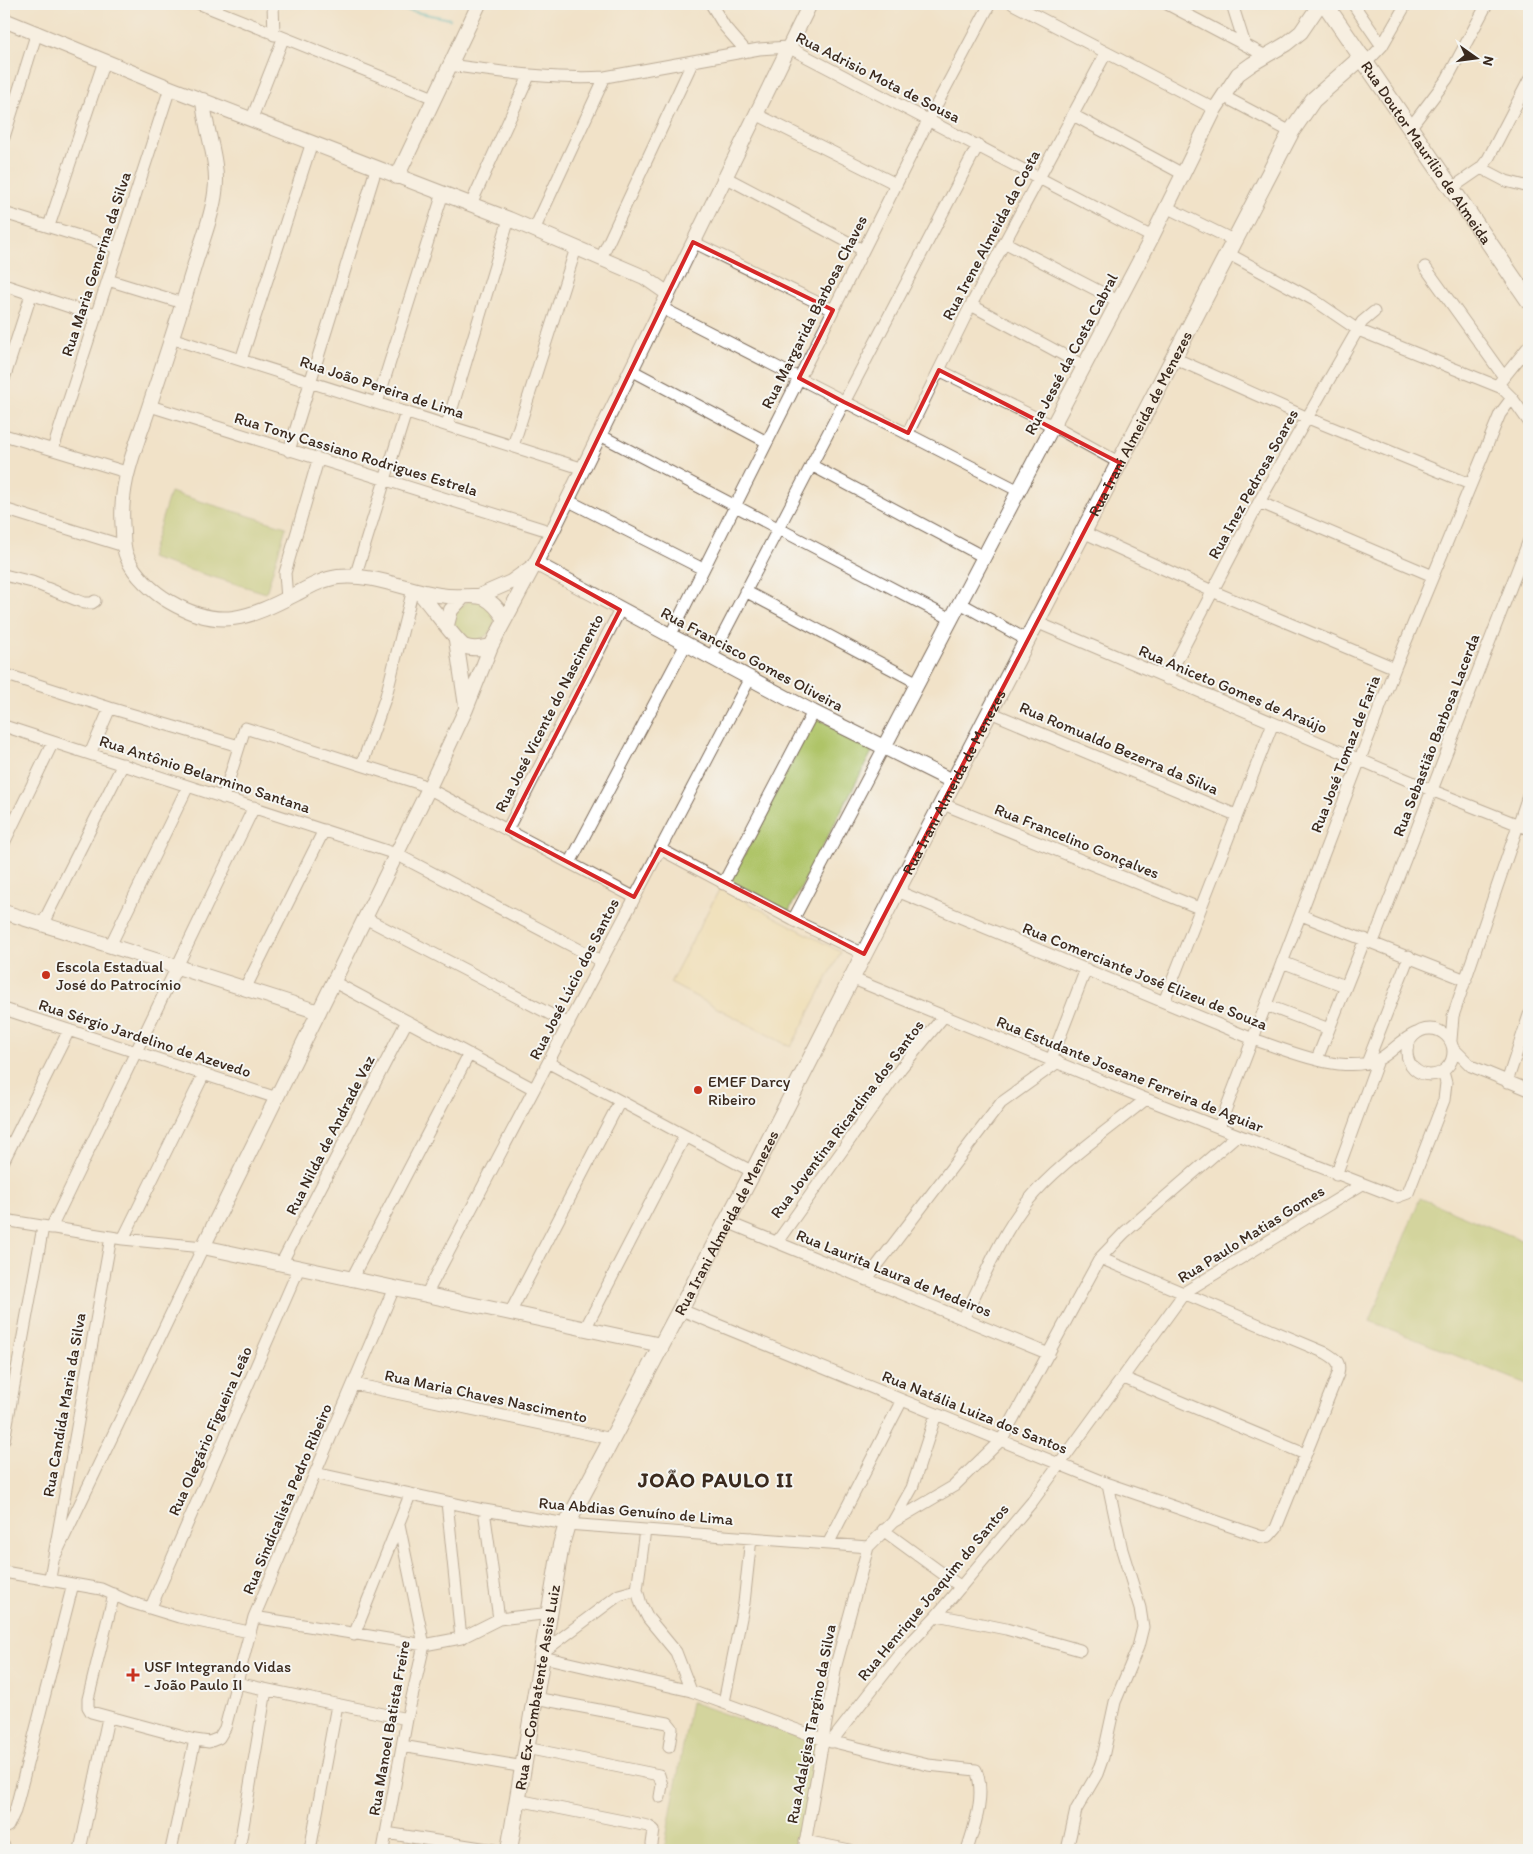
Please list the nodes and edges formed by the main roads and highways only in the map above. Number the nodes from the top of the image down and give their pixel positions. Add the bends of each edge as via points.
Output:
1 (1326, 4) edge
2 (1364, 60) junction
3 (1529, 301) edge
4 (567, 1524) joint
5 (509, 1850) edge

1 - 2 main road, Rua Doutor Maurílio de Almeida
2 - 3 main road, Rua Doutor Maurílio de Almeida
2 - 4 main road, Rua Irani Almeida de Menezes via 1313,100 1291,132 727,1222
4 - 5 main road, Rua Ex-Combatente Assis Luiz

